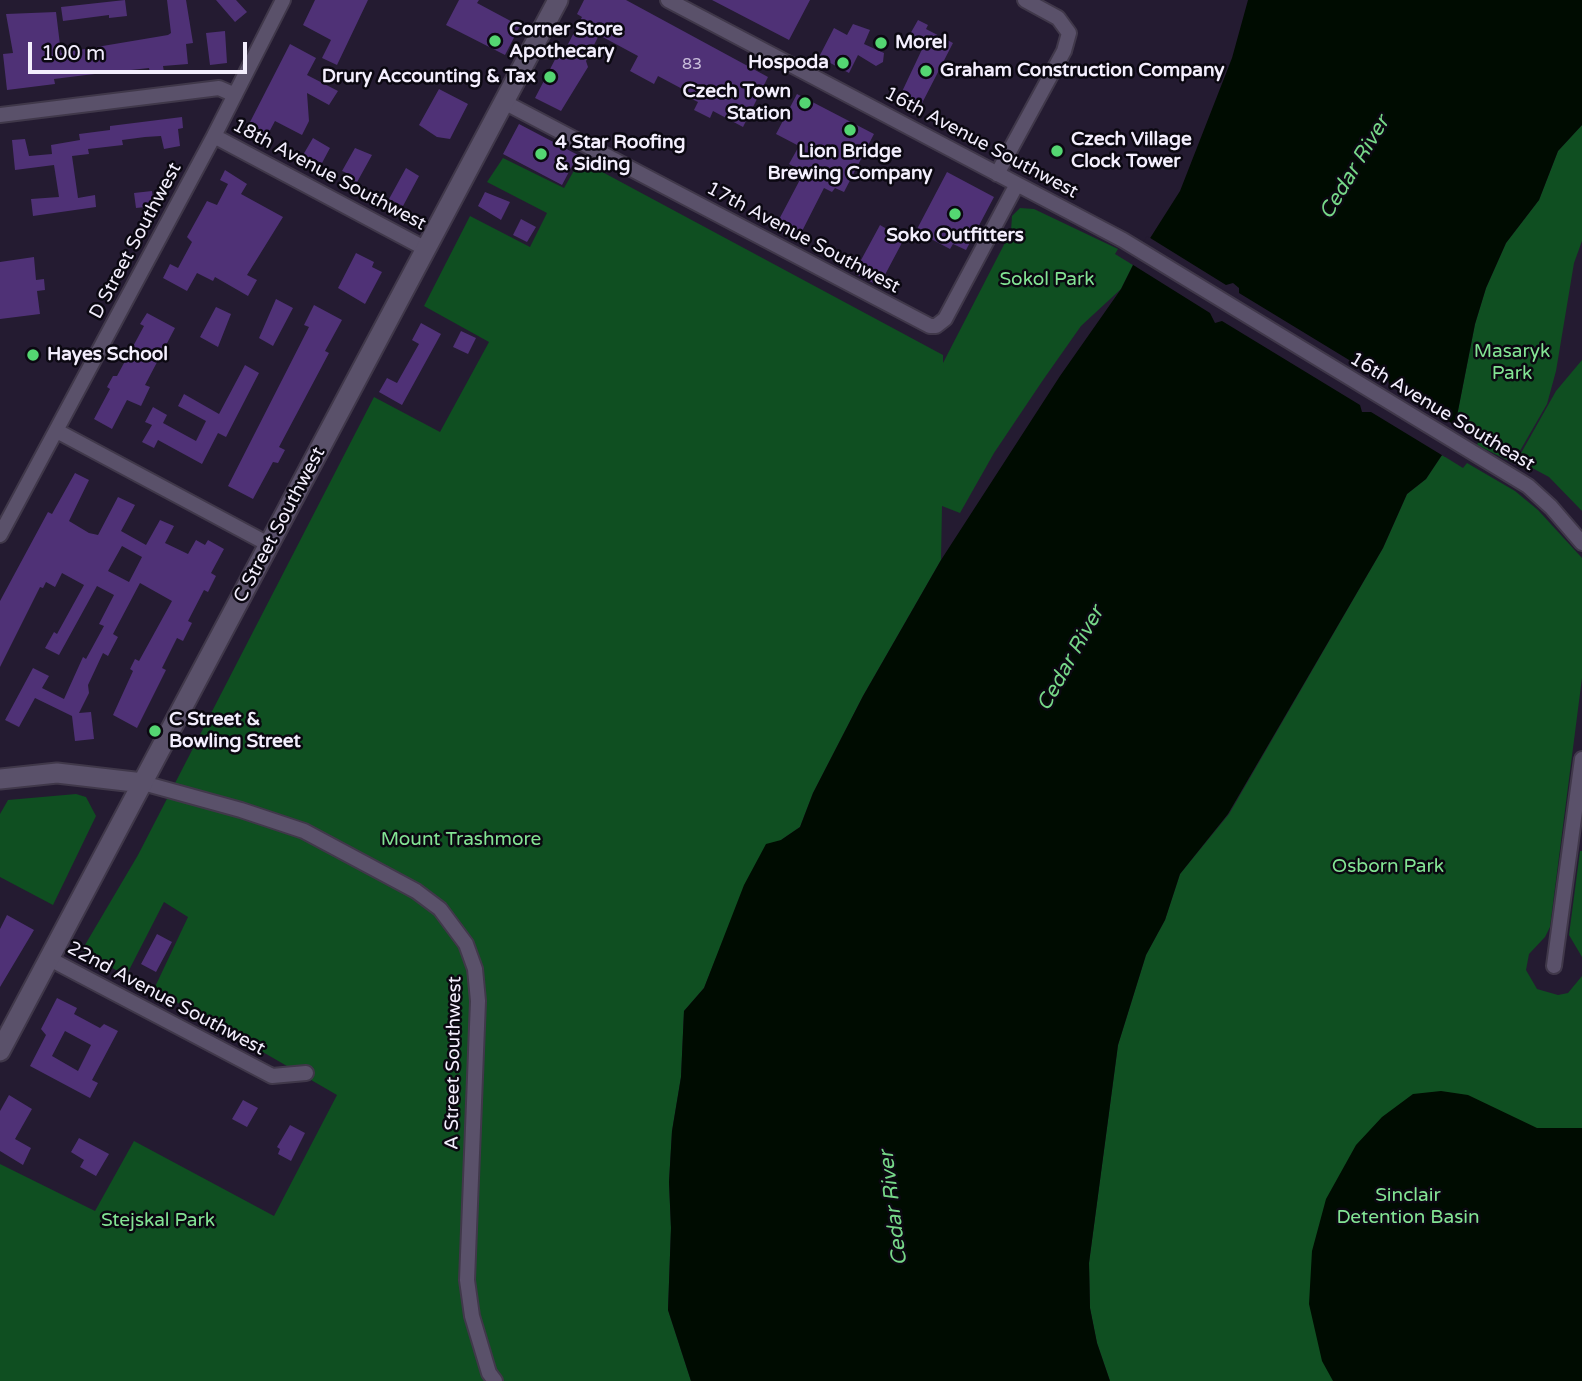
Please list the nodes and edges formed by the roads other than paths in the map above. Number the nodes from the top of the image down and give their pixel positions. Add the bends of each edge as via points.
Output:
1 (283, 0) edge
2 (558, 0) edge
3 (668, 0) edge
4 (1025, 0) edge
5 (235, 95) junction
6 (504, 102) junction
7 (0, 115) edge
8 (214, 136) junction
9 (998, 174) junction
10 (1017, 184) junction
11 (426, 249) junction
12 (1270, 329) joint
13 (57, 431) junction
14 (1, 530) edge
15 (1582, 543) edge
16 (270, 545) junction
17 (1582, 758) edge
18 (0, 779) edge
19 (143, 783) junction
20 (48, 958) junction
21 (1554, 966) dead end
22 (0, 1051) edge
23 (306, 1073) dead end
24 (495, 1381) edge

1 - 5 street, D Street Southwest
2 - 6 main road, C Street Southwest
3 - 9 street, 16th Avenue Southwest
4 - 9 street via 1065,24 1069,33 1064,51
5 - 7 street via 219,88
5 - 8 street, D Street Southwest
6 - 10 street, 17th Avenue Southwest via 936,326 946,319
6 - 11 main road, C Street Southwest
8 - 11 street, 18th Avenue Southwest
8 - 13 street, D Street Southwest
9 - 10 street, 16th Avenue Southwest
10 - 12 street, 16th Avenue Southwest via 1123,240
11 - 16 main road, C Street Southwest
12 - 15 street, 16th Avenue Southeast via 1539,495
13 - 14 street, D Street Southwest
13 - 16 street
16 - 19 main road, C Street Southwest
17 - 21 street
18 - 19 main road via 57,773
19 - 20 main road, C Street Southwest
19 - 24 street, A Street Southwest via 304,831 416,891 440,909 466,944 475,969 478,1001 467,1280 472,1316
20 - 22 main road, C Street Southwest
20 - 23 street, 22nd Avenue Southwest via 272,1076

